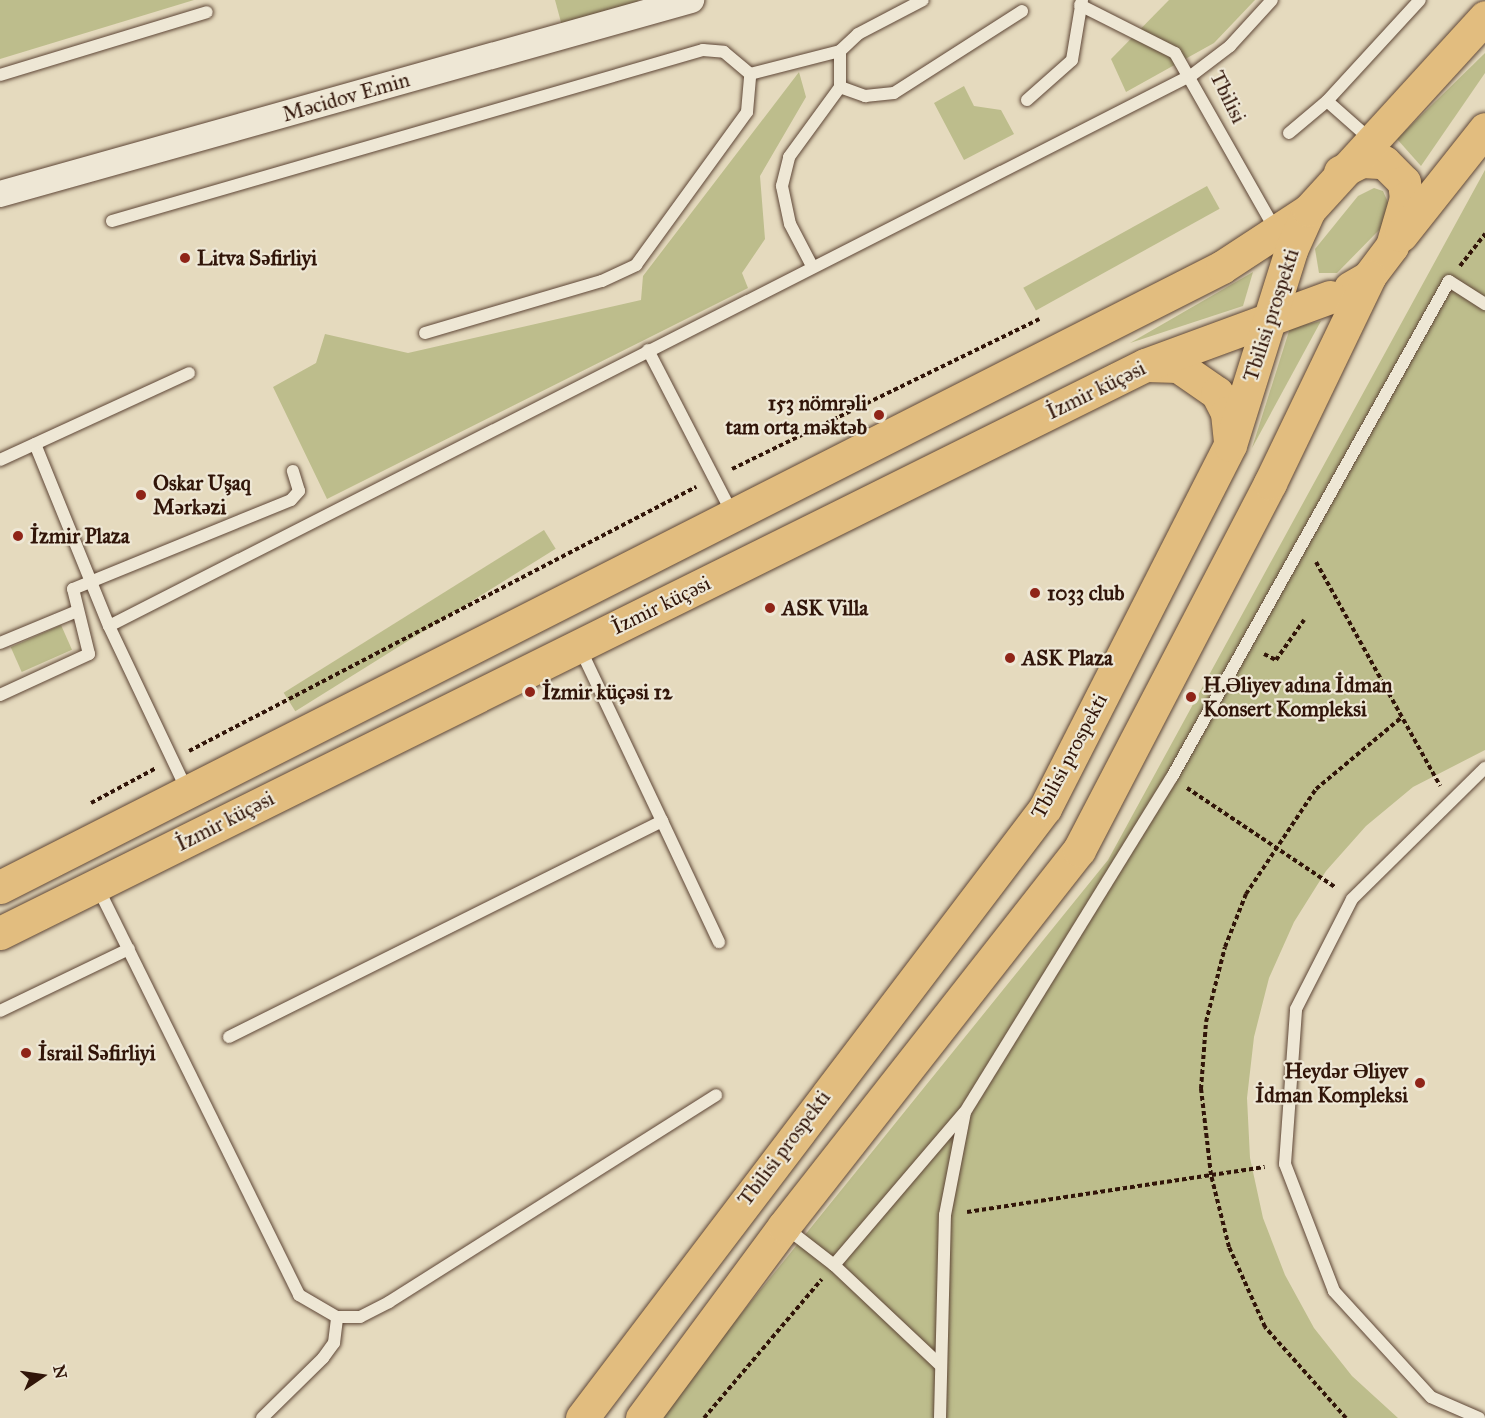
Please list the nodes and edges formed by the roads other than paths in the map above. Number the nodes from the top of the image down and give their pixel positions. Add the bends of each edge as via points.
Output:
1 (923, 0) edge
2 (1272, 0) edge
3 (1420, 0) edge
4 (683, 1) edge
5 (1081, 2) edge
6 (1022, 11) dead end
7 (207, 12) dead end
8 (1485, 17) edge
9 (840, 51) junction
10 (750, 74) junction
11 (0, 75) edge
12 (1192, 75) junction
13 (840, 87) junction
14 (1027, 100) dead end
15 (1328, 101) junction
16 (1485, 129) edge
17 (1289, 133) dead end
18 (1371, 140) junction
19 (1336, 175) junction
20 (0, 194) edge
21 (112, 221) dead end
22 (1283, 241) junction
23 (1392, 246) junction
24 (812, 266) junction
25 (1368, 277) junction
26 (1330, 297) junction
27 (1485, 304) edge
28 (1271, 315) junction
29 (425, 333) dead end
30 (648, 350) junction
31 (1145, 365) junction
32 (189, 373) dead end
33 (35, 444) junction
34 (1230, 446) junction
35 (0, 460) edge
36 (293, 471) dead end
37 (734, 517) junction
38 (90, 579) junction
39 (75, 612) junction
40 (109, 626) junction
41 (0, 643) edge
42 (579, 646) junction
43 (0, 695) edge
44 (243, 766) junction
45 (1485, 768) edge
46 (189, 793) junction
47 (262, 802) junction
48 (662, 821) junction
49 (97, 885) junction
50 (0, 887) edge
51 (0, 933) edge
52 (719, 942) dead end
53 (129, 949) junction
54 (0, 1011) edge
55 (229, 1037) dead end
56 (716, 1095) dead end
57 (965, 1112) junction
58 (784, 1226) junction
59 (834, 1265) junction
60 (338, 1317) junction
61 (940, 1365) junction
62 (262, 1418) edge
63 (582, 1418) edge
64 (642, 1418) edge
65 (940, 1418) edge
66 (1479, 1418) edge

1 - 9 lane via 858,34
2 - 12 lane, Tbilisi via 1230,46
3 - 15 lane
4 - 20 street, Məcidov Emin
5 - 12 lane via 1162,42
5 - 14 lane via 1072,60
6 - 13 lane via 894,93 865,96
7 - 11 lane
8 - 18 main road, Tbilisi prospekti
9 - 10 lane
9 - 13 lane
10 - 21 lane via 724,52 702,50
10 - 29 lane via 747,112 636,265 602,281
12 - 22 lane, Tbilisi
12 - 24 lane
13 - 24 lane via 789,157 782,186 790,225
15 - 17 lane
15 - 18 lane
16 - 23 main road
18 - 19 main road, Tbilisi prospekti
19 - 22 main road, Tbilisi prospekti
19 - 23 main road via 1372,159 1395,168 1406,198
22 - 26 main road via 1299,286 1318,297
22 - 28 main road, Tbilisi prospekti
22 - 37 main road, İzmir küçəsi via 1222,267
23 - 25 main road
24 - 30 lane
25 - 26 main road
25 - 58 main road via 1270,483 1079,850
26 - 28 main road, İzmir küçəsi
27 - 57 lane via 1449,281 1302,537 1172,777
28 - 31 main road, İzmir küçəsi
28 - 34 main road, Tbilisi prospekti
30 - 37 lane
30 - 40 lane
31 - 34 main road via 1178,366 1217,393 1227,413
31 - 42 main road, İzmir küçəsi
32 - 33 lane
33 - 35 lane
33 - 38 lane
34 - 63 main road, Tbilisi prospekti via 1045,808
36 - 38 lane via 298,491 291,500
37 - 44 main road, İzmir küçəsi
38 - 39 lane via 74,589
38 - 40 lane
39 - 41 lane
39 - 43 lane via 89,654
40 - 46 lane
42 - 47 main road, İzmir küçəsi
42 - 48 lane
44 - 46 main road, İzmir küçəsi
44 - 47 main road
45 - 66 lane via 1352,899 1296,1010 1285,1164 1334,1291 1431,1397
46 - 50 main road, İzmir küçəsi
47 - 49 main road, İzmir küçəsi
48 - 52 lane
48 - 55 lane
49 - 51 main road, İzmir küçəsi
49 - 53 lane
53 - 54 lane
53 - 60 lane via 299,1295
56 - 60 lane via 389,1302 360,1317
57 - 59 lane
57 - 61 lane via 945,1215
58 - 59 lane
58 - 64 main road
59 - 61 lane
60 - 62 lane via 334,1343 323,1358
61 - 65 lane

